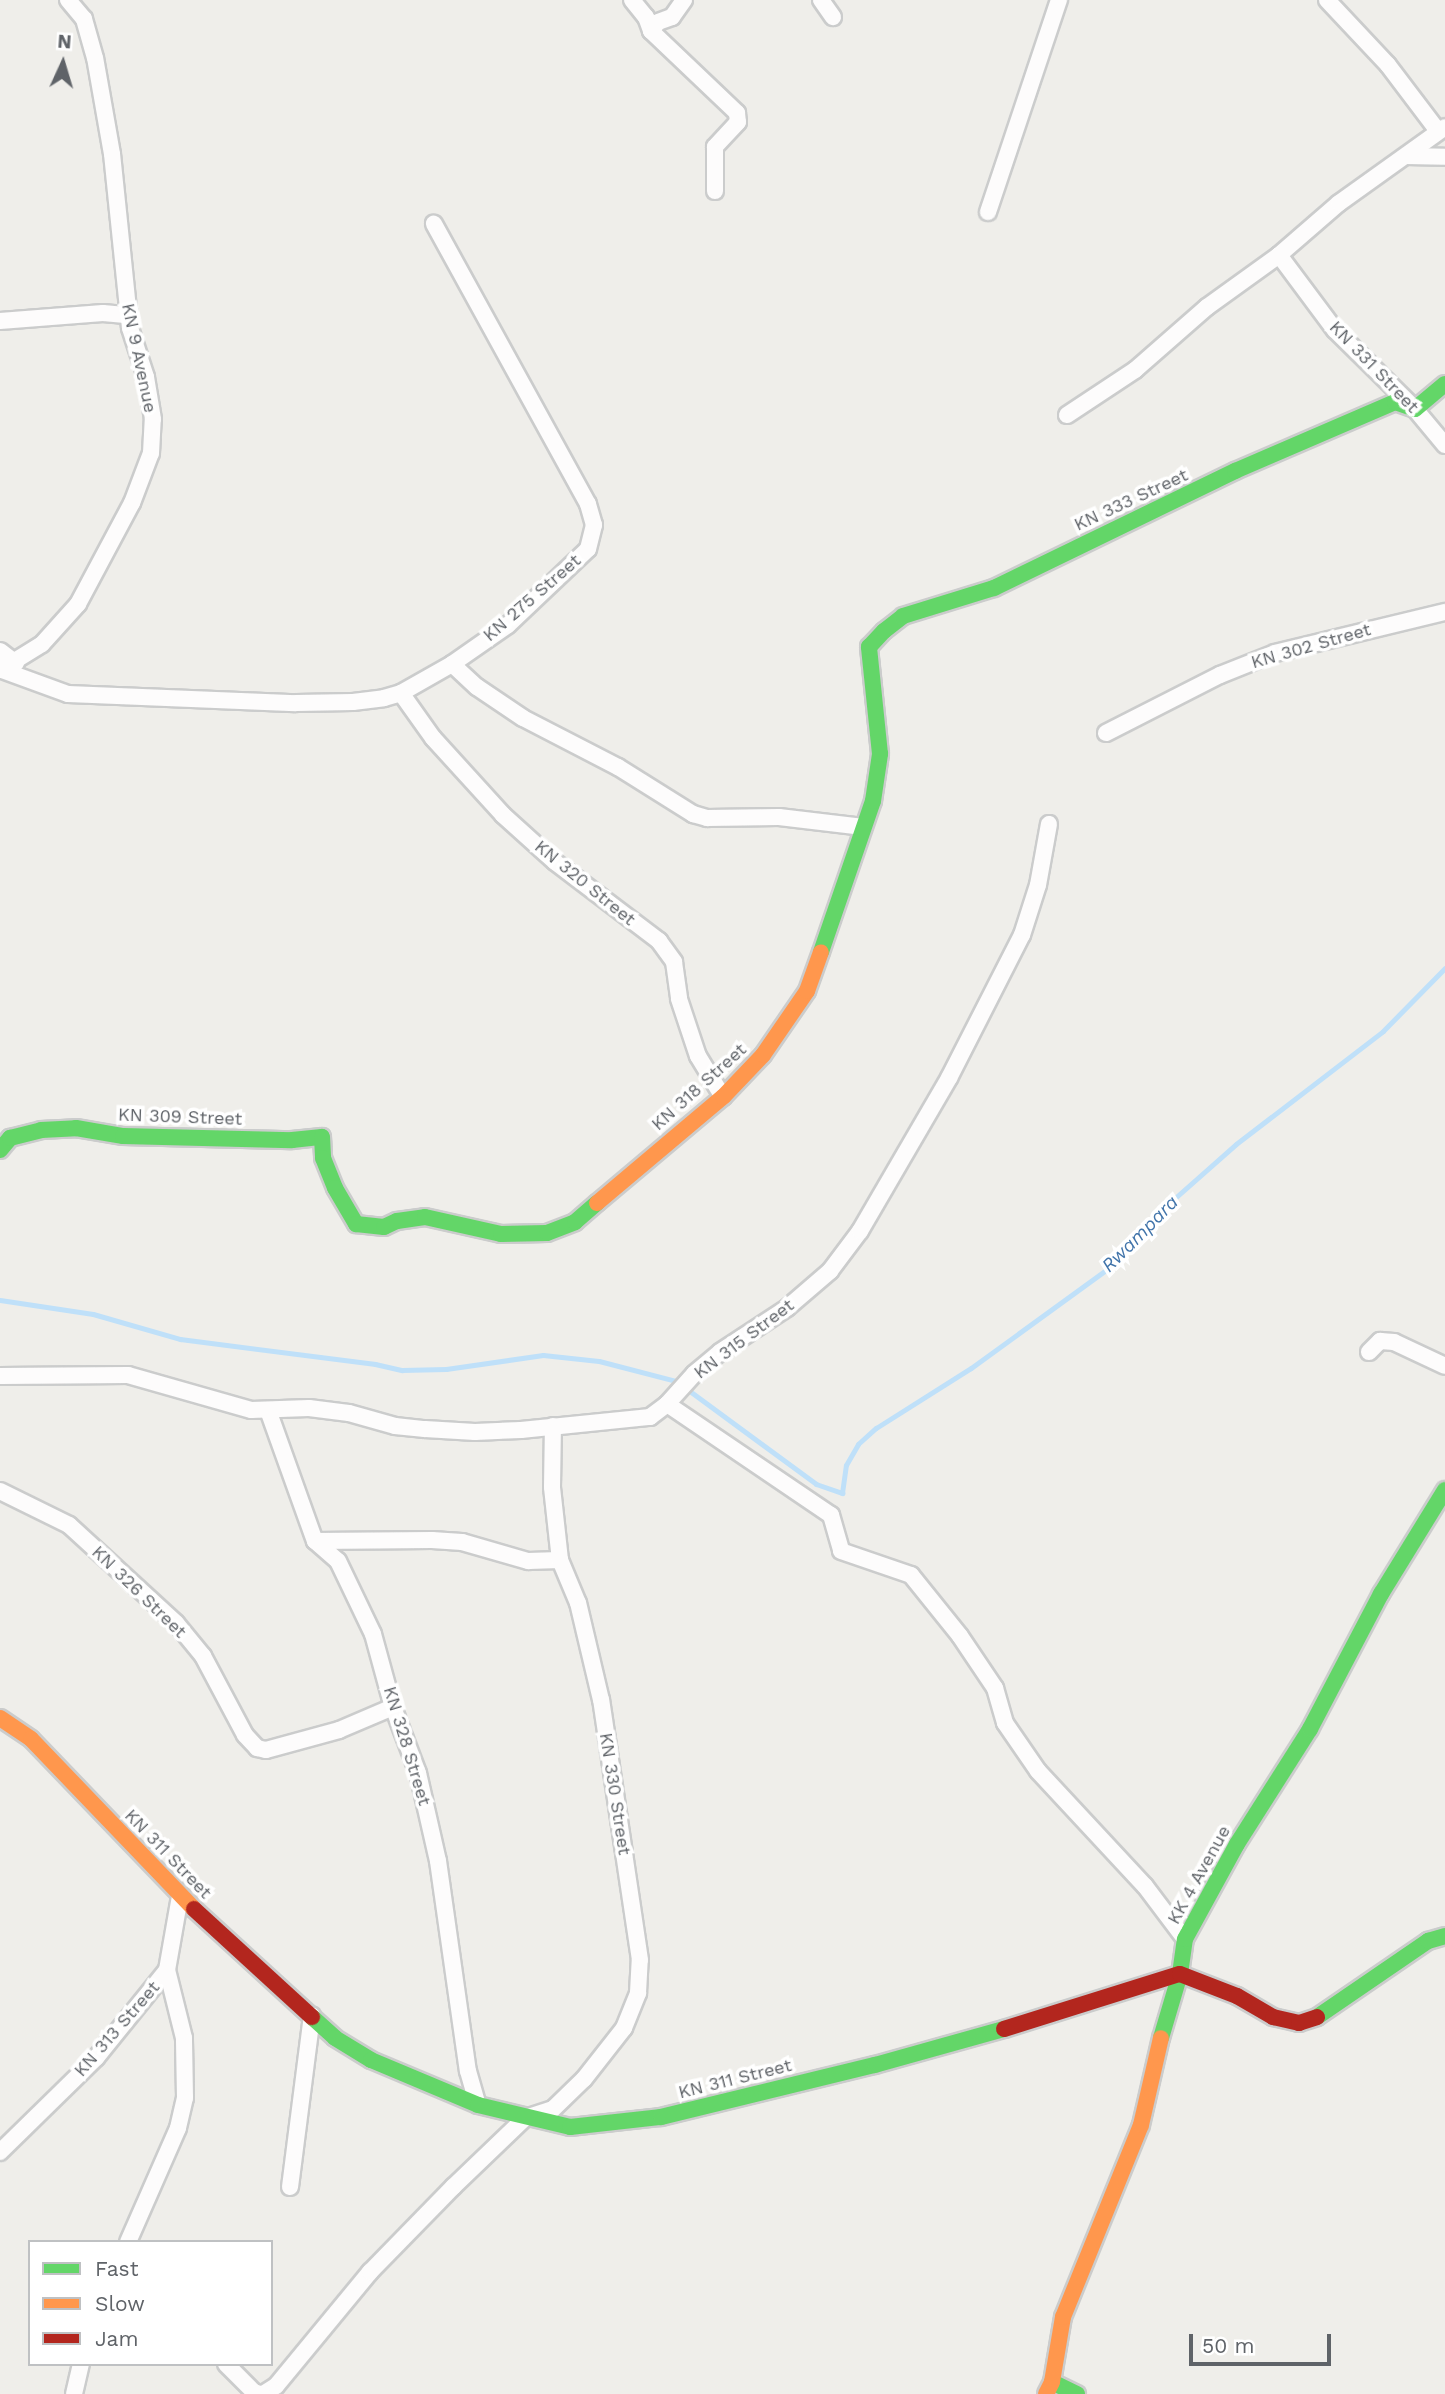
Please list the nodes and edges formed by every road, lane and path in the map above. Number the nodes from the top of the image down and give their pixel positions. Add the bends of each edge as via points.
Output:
1 (68, 0) edge
2 (632, 0) edge
3 (684, 0) edge
4 (821, 0) edge
5 (1059, 0) edge
6 (1327, 0) edge
7 (833, 17) dead end
8 (651, 31) junction
9 (1441, 129) edge
10 (1406, 156) junction
11 (1445, 157) edge
12 (715, 191) dead end
13 (988, 212) dead end
14 (434, 225) dead end
15 (1279, 255) junction
16 (128, 315) junction
17 (0, 321) edge
18 (1445, 384) edge
19 (1415, 409) junction
20 (1067, 415) dead end
21 (1445, 444) edge
22 (1445, 612) edge
23 (869, 647) joint
24 (0, 651) edge
25 (453, 664) junction
26 (6, 668) edge
27 (401, 693) junction
28 (1106, 733) dead end
29 (1049, 824) dead end
30 (863, 827) junction
31 (723, 1097) junction
32 (322, 1137) joint
33 (0, 1150) edge
34 (1369, 1352) dead end
35 (1445, 1366) edge
36 (0, 1376) edge
37 (667, 1404) junction
38 (268, 1410) junction
39 (554, 1426) junction
40 (1445, 1490) edge
41 (0, 1491) edge
42 (315, 1541) junction
43 (560, 1560) junction
44 (393, 1707) junction
45 (0, 1718) edge
46 (180, 1896) junction
47 (1445, 1936) edge
48 (1185, 1939) junction
49 (167, 1970) junction
50 (1180, 1974) junction
51 (312, 2015) junction
52 (478, 2105) junction
53 (525, 2118) junction
54 (6, 2136) edge
55 (0, 2152) edge
56 (290, 2187) dead end
57 (129, 2240) edge
58 (81, 2366) edge
59 (228, 2366) edge
60 (1049, 2388) edge
61 (74, 2394) edge
62 (262, 2394) edge
63 (1077, 2394) edge

1 - 16 street, KN 9 Avenue via 83,19 95,58 112,154
2 - 8 street
3 - 8 street
4 - 7 street
5 - 13 street
6 - 9 street
8 - 12 street via 737,113 738,122 715,147
9 - 10 street
10 - 11 street
10 - 15 street via 1339,203
14 - 25 street, KN 275 Street via 588,504 594,525 588,549 508,625
15 - 19 street, KN 331 Street via 1335,330
15 - 20 street via 1207,307 1135,370
16 - 17 street
16 - 26 street, KN 9 Avenue via 153,419 150,453 132,503 78,604 42,644
18 - 19 street
19 - 21 street, KN 331 Street
19 - 23 street, KN 333 Street via 1395,402 1235,471 995,587 903,616
22 - 28 street, KN 302 Street via 1275,653 1220,675
23 - 30 street, KN 318 Street via 880,754 873,801
24 - 26 street, KN 275 Street
25 - 27 street, KN 275 Street
25 - 30 street via 477,687 523,718 618,767 693,814 779,817
26 - 27 street, KN 275 Street via 68,694 296,703 353,702
27 - 31 street, KN 320 Street via 433,738 503,816 659,941 674,962 679,999 698,1056
29 - 37 street, KN 315 Street via 1038,885 1022,935 950,1078 879,1203 830,1271 787,1308 720,1352
30 - 31 street, KN 318 Street via 807,991 763,1055
31 - 32 street, KN 318 Street via 602,1202 575,1222 547,1233 501,1234 425,1217 384,1227 356,1224 323,1158
32 - 33 street, KN 309 Street via 123,1136 76,1128 10,1138
34 - 35 street via 1376,1343 1394,1342
36 - 38 street, KN 315 Street via 128,1376 222,1404
37 - 39 street, KN 315 Street via 650,1417 635,1420
37 - 48 street via 831,1515 841,1551 911,1575 995,1688 1005,1723 1038,1771 1145,1886
38 - 39 street, KN 315 Street via 309,1408 395,1426 475,1432
38 - 42 street, KN 328 Street
39 - 43 street, KN 330 Street via 552,1487
40 - 48 street, KK 4 Avenue
41 - 44 street, KN 326 Street via 69,1525 176,1623 203,1656 245,1735 257,1748 266,1751 339,1730
42 - 43 street via 462,1542 528,1561
42 - 44 street, KN 328 Street via 338,1561 359,1604 373,1634
43 - 53 street, KN 330 Street via 578,1603 601,1700 640,1960 638,1993 624,2028 584,2079 553,2109
44 - 52 street, KN 328 Street via 418,1773 433,1838 468,2071
45 - 46 street, KN 311 Street via 31,1739
46 - 49 street, KN 313 Street
46 - 51 street, KN 311 Street
47 - 50 street via 1428,1941 1321,2016 1299,2023 1273,2018 1237,1996
48 - 50 street, KK 4 Avenue
49 - 54 street, KN 313 Street via 96,2058
49 - 57 street via 184,2038 185,2098 178,2127
50 - 53 street, KN 311 Street via 902,2058 661,2117 570,2127
50 - 60 street, KK 4 Avenue via 1141,2125 1063,2317
51 - 52 street, KN 311 Street via 335,2038 371,2060
51 - 56 street
52 - 53 street, KN 311 Street
53 - 62 street via 370,2272 276,2386
54 - 55 street, KN 313 Street
58 - 61 street
59 - 62 street via 254,2392
60 - 63 street

